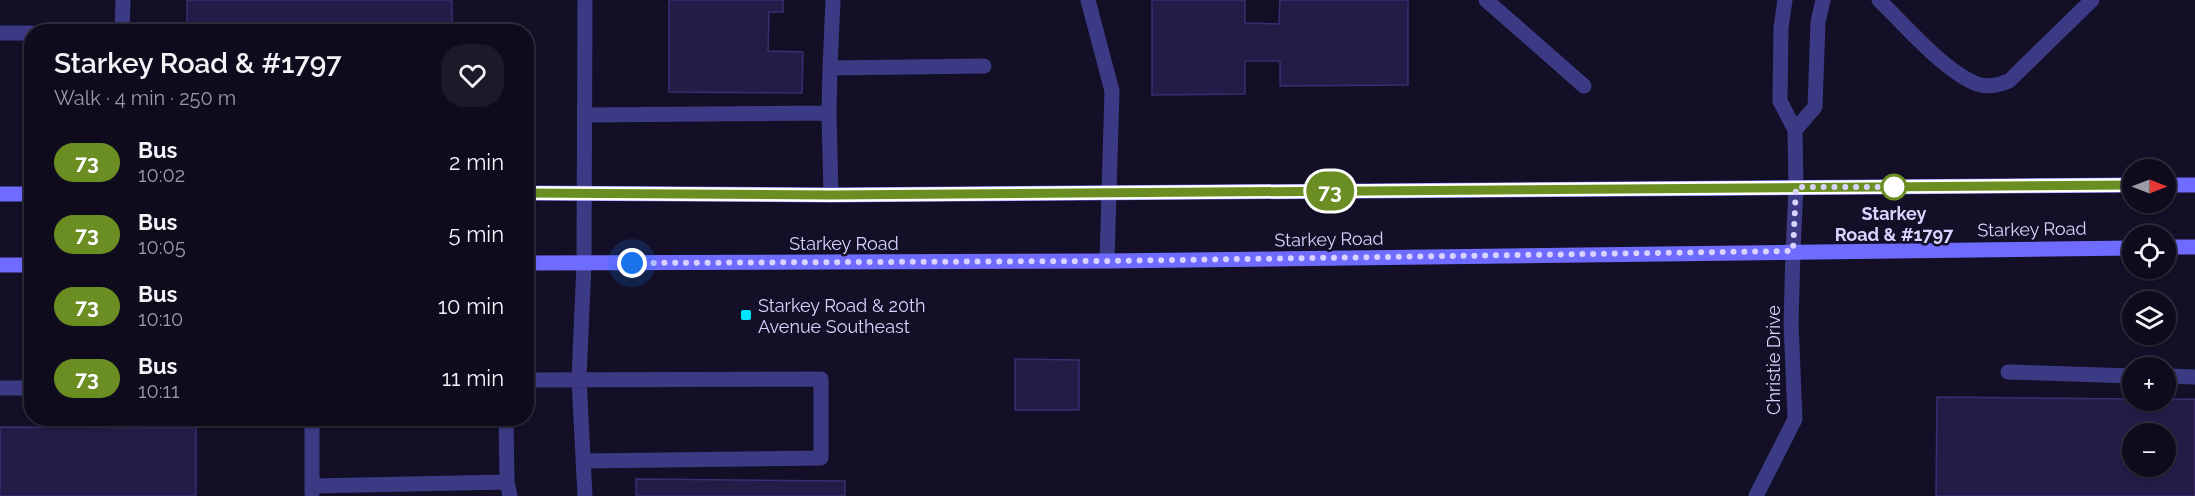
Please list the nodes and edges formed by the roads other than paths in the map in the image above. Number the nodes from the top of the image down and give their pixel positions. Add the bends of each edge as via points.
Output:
1 (123, 0) edge
2 (585, 0) edge
3 (833, 0) edge
4 (1088, 0) edge
5 (1486, 0) edge
6 (1785, 0) edge
7 (1823, 0) edge
8 (1879, 0) edge
9 (2092, 0) edge
10 (122, 24) edge
11 (0, 33) edge
12 (24, 33) edge
13 (984, 66) dead end
14 (830, 68) junction
15 (1584, 86) dead end
16 (829, 113) junction
17 (586, 115) junction
18 (1795, 130) junction
19 (2122, 185) edge
20 (2176, 185) edge
21 (2195, 185) edge
22 (1796, 187) junction
23 (534, 193) edge
24 (583, 193) junction
25 (1109, 193) junction
26 (0, 194) edge
27 (24, 194) edge
28 (831, 195) junction
29 (2195, 247) edge
30 (2122, 248) edge
31 (2176, 248) edge
32 (1793, 251) junction
33 (1107, 261) junction
34 (534, 263) edge
35 (584, 263) junction
36 (24, 265) edge
37 (0, 266) edge
38 (2008, 372) dead end
39 (2122, 376) edge
40 (2176, 376) edge
41 (2195, 377) edge
42 (579, 379) junction
43 (534, 380) edge
44 (0, 388) edge
45 (24, 388) edge
46 (312, 426) edge
47 (506, 426) edge
48 (583, 461) junction
49 (509, 489) edge
50 (312, 491) edge
51 (585, 496) edge
52 (1756, 496) edge

1 - 10 street
2 - 17 street
3 - 14 street
4 - 25 street via 1112,91
5 - 15 street
6 - 18 street via 1780,101
7 - 18 street via 1818,22 1815,106
8 - 9 street via 1948,67 1978,85 1994,86 2009,81
11 - 12 street
13 - 14 street
14 - 16 street
16 - 17 street
16 - 28 street
17 - 24 street
18 - 22 street, Christie Drive
19 - 22 main road
20 - 21 main road
22 - 25 main road
22 - 32 street, Christie Drive
23 - 24 main road
24 - 28 main road
24 - 35 street
25 - 28 main road
25 - 33 street
26 - 27 main road
29 - 31 main road
30 - 32 main road, Starkey Road
32 - 33 main road, Starkey Road
32 - 52 street, Christie Drive via 1795,419
33 - 35 main road, Starkey Road
34 - 35 main road, Starkey Road
35 - 42 street
36 - 37 main road
38 - 39 street
40 - 41 street
42 - 43 street
42 - 48 street
42 - 48 street via 821,379 821,458
44 - 45 street
46 - 50 street
47 - 49 street
48 - 51 street
49 - 50 street

